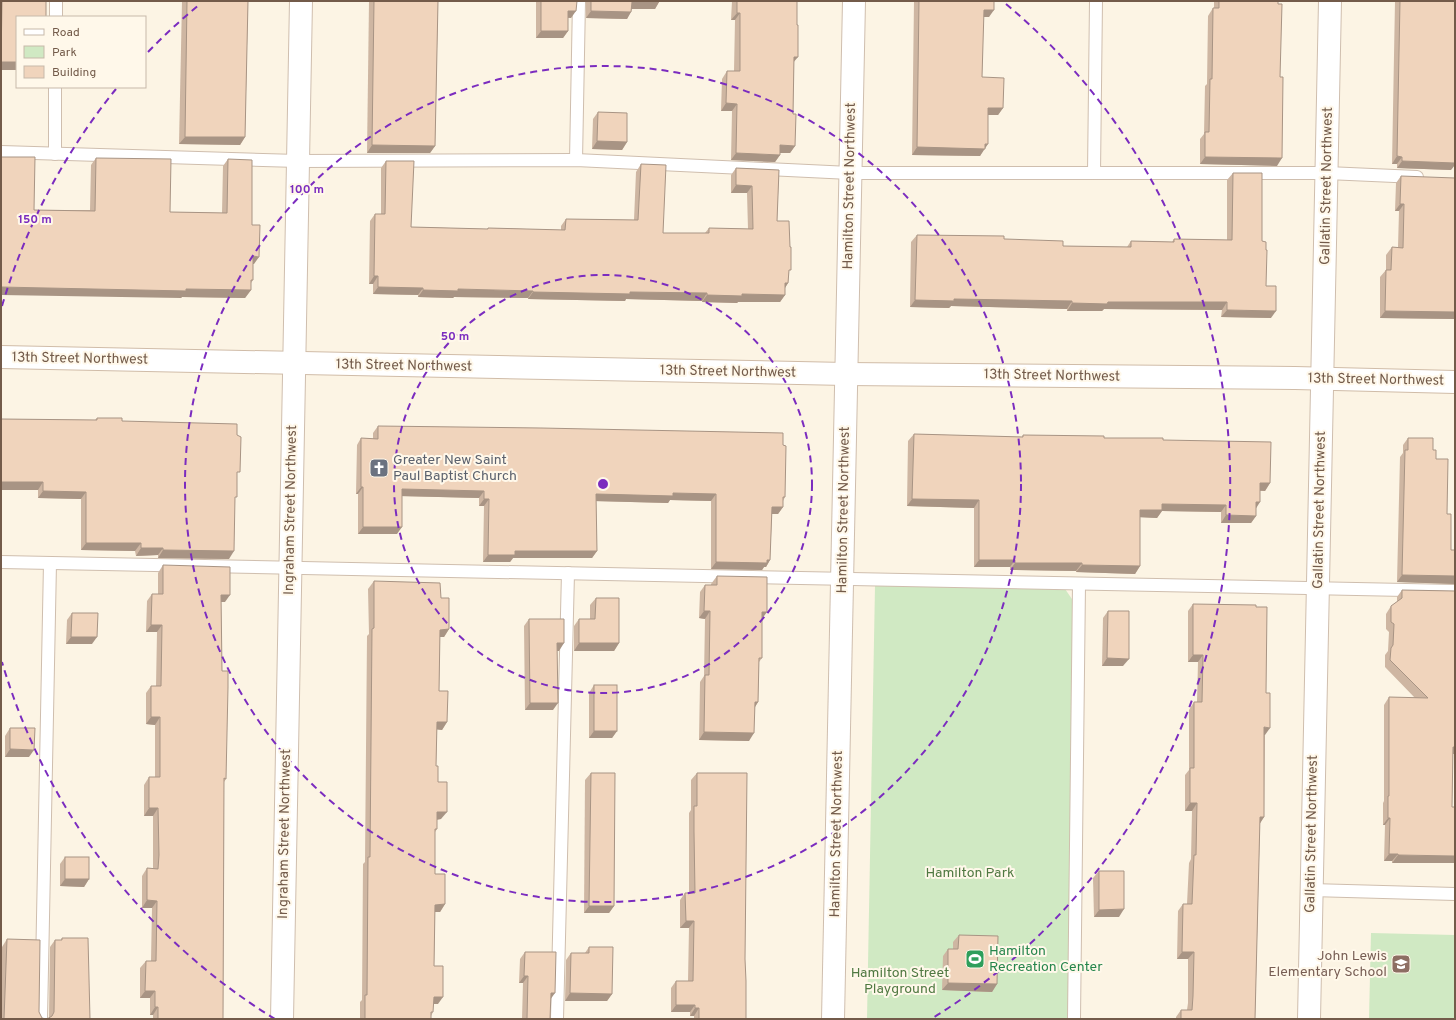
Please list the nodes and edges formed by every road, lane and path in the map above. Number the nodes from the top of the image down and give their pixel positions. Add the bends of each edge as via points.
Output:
1 (56, 1) edge
2 (301, 1) edge
3 (579, 1) edge
4 (854, 1) edge
5 (1096, 1) edge
6 (1330, 1) edge
7 (56, 16) edge
8 (55, 88) edge
9 (1, 152) edge
10 (55, 154) junction
11 (576, 160) junction
12 (298, 161) junction
13 (850, 173) junction
14 (1094, 173) junction
15 (1326, 173) junction
16 (1425, 177) edge
17 (1, 357) edge
18 (294, 364) junction
19 (846, 374) junction
20 (1322, 379) junction
21 (1455, 382) edge
22 (1, 562) edge
23 (50, 562) junction
24 (290, 567) junction
25 (568, 573) junction
26 (842, 579) junction
27 (1078, 584) junction
28 (1318, 589) junction
29 (1455, 591) edge
30 (1311, 890) junction
31 (1455, 894) edge
32 (41, 1019) edge
33 (282, 1019) edge
34 (557, 1019) edge
35 (833, 1019) edge
36 (1074, 1019) edge
37 (1309, 1019) edge

1 - 7 lane
2 - 12 street, Ingraham Street Northwest
3 - 11 lane
4 - 13 street, Hamilton Street Northwest
5 - 14 lane
6 - 15 street, Gallatin Street Northwest
8 - 10 lane
9 - 10 lane
10 - 12 lane
11 - 12 lane
11 - 13 lane
12 - 18 street, Ingraham Street Northwest
13 - 14 lane
13 - 19 street, Hamilton Street Northwest
14 - 15 lane
15 - 16 lane
15 - 20 street, Gallatin Street Northwest
17 - 18 street, 13th Street Northwest
18 - 19 street, 13th Street Northwest
18 - 24 street, Ingraham Street Northwest
19 - 20 street, 13th Street Northwest
19 - 26 street, Hamilton Street Northwest
20 - 21 street, 13th Street Northwest
20 - 28 street, Gallatin Street Northwest
22 - 23 lane
23 - 24 lane
23 - 32 lane
24 - 25 lane
24 - 33 street, Ingraham Street Northwest
25 - 26 lane
25 - 34 lane
26 - 27 lane
26 - 35 street, Hamilton Street Northwest
27 - 28 lane
27 - 36 lane
28 - 29 lane
28 - 30 street, Gallatin Street Northwest
30 - 31 lane
30 - 37 street, Gallatin Street Northwest

